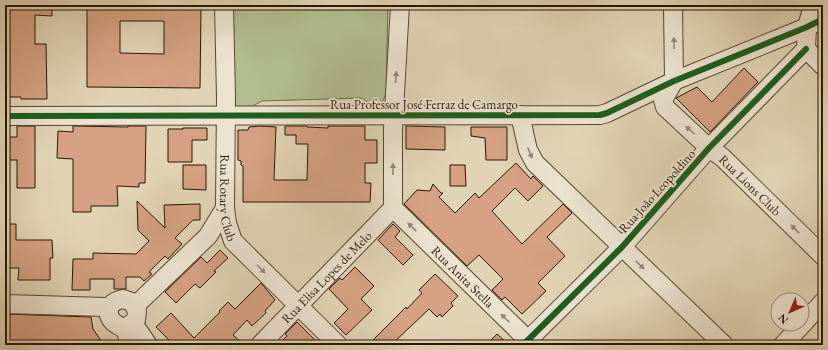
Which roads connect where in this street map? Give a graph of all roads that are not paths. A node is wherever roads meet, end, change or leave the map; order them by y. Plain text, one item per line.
1 (224, 5) edge
2 (400, 5) edge
3 (673, 5) edge
4 (813, 5) edge
5 (815, 23) edge
6 (806, 49) junction
7 (823, 66) edge
8 (674, 81) junction
9 (226, 115) junction
10 (520, 115) junction
11 (5, 116) edge
12 (394, 116) junction
13 (710, 148) junction
14 (225, 208) junction
15 (393, 208) junction
16 (208, 236) junction
17 (233, 241) junction
18 (622, 246) junction
19 (823, 256) edge
20 (823, 302) edge
21 (5, 304) edge
22 (298, 306) junction
23 (109, 311) junction
24 (131, 326) edge
25 (528, 343) edge
26 (148, 345) edge
27 (260, 345) edge
28 (338, 345) edge
29 (724, 345) edge
30 (783, 345) edge

1 - 9 street, Rua Rotary Club
12 -> 2 street
8 -> 3 street
4 - 5 street
5 - 6 street
5 - 8 street, Rua Professor José Ferraz de Camargo
6 - 7 street
6 - 13 street, Rua João Leopoldino
8 - 10 street, Rua Professor José Ferraz de Camargo
13 -> 8 street, Rua Lions Club
9 - 11 street, Rua Professor José Ferraz de Camargo
9 - 12 street, Rua Professor José Ferraz de Camargo
9 - 14 street, Rua Rotary Club
10 - 12 street, Rua Professor José Ferraz de Camargo
10 -> 18 street
15 -> 12 street
13 - 18 street, Rua João Leopoldino
19 -> 13 street, Rua Lions Club
14 - 16 street
14 - 17 street, Rua Rotary Club
15 - 22 street, Rua Elisa Lopes de Melo
25 -> 15 street, Rua Anita Stella
16 - 17 street
16 - 24 street
17 -> 22 street, Rua Rotary Club
18 - 25 street, Rua João Leopoldino
18 -> 29 street
20 - 30 street
21 - 23 street
22 - 27 street, Rua Elisa Lopes de Melo
22 - 28 street, Rua Rotary Club
23 - 24 street
23 - 24 street
24 - 26 street

